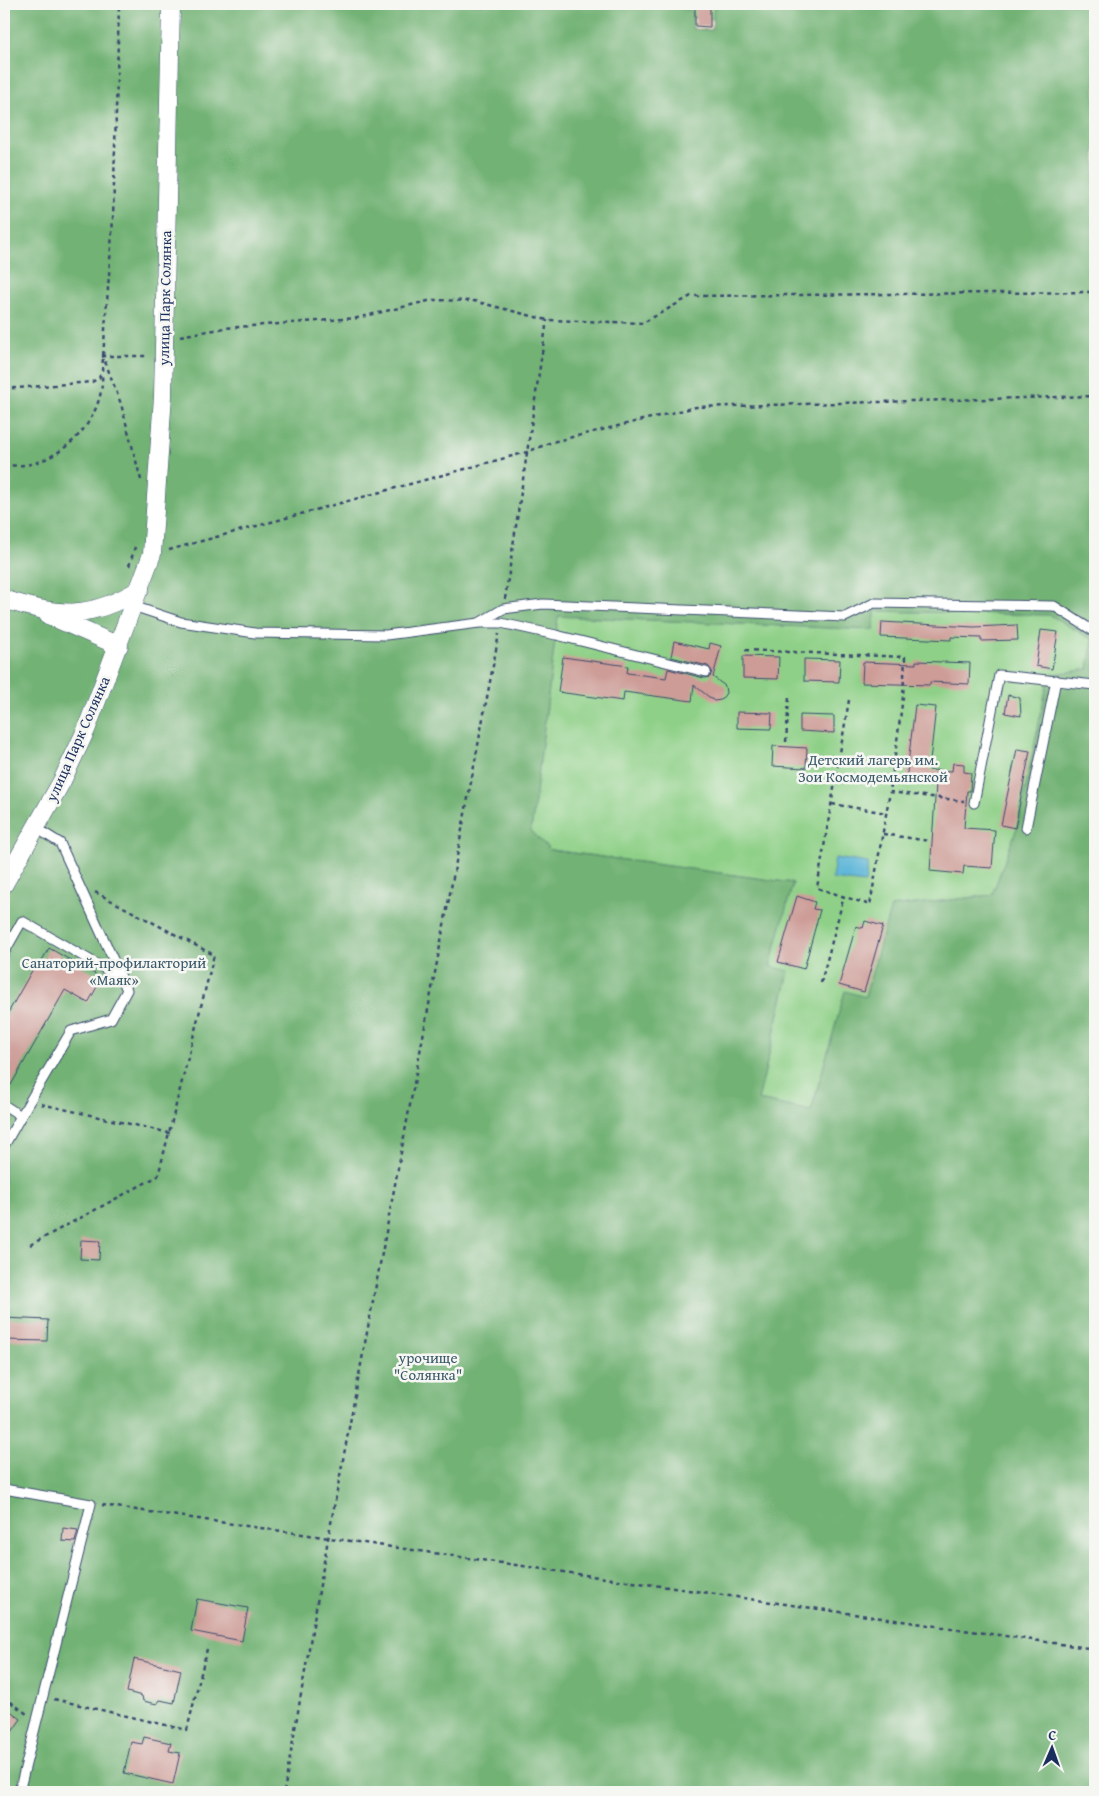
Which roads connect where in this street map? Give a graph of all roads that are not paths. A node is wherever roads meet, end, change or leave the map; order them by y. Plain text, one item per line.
1 (171, 4) edge
2 (137, 598) junction
3 (4, 600) edge
4 (36, 610) junction
5 (479, 623) junction
6 (1095, 632) edge
7 (118, 646) junction
8 (706, 672) dead end
9 (1056, 680) junction
10 (1095, 683) edge
11 (974, 803) road end
12 (36, 828) junction
13 (1026, 828) dead end
14 (4, 884) edge
15 (4, 953) edge
16 (121, 978) junction
17 (4, 1106) edge
18 (21, 1116) junction
19 (4, 1146) edge
20 (4, 1489) edge
21 (19, 1792) edge

1 - 2 street, улица Парк Солянка
2 - 4 street
2 - 5 lane
2 - 7 street, улица Парк Солянка
3 - 4 street
4 - 7 street
5 - 6 lane
5 - 8 lane
7 - 12 street, улица Парк Солянка
9 - 10 lane
9 - 11 lane
9 - 13 lane
12 - 14 street, улица Парк Солянка
12 - 16 lane
15 - 16 lane
16 - 18 lane
17 - 18 lane
18 - 19 lane
20 - 21 lane

